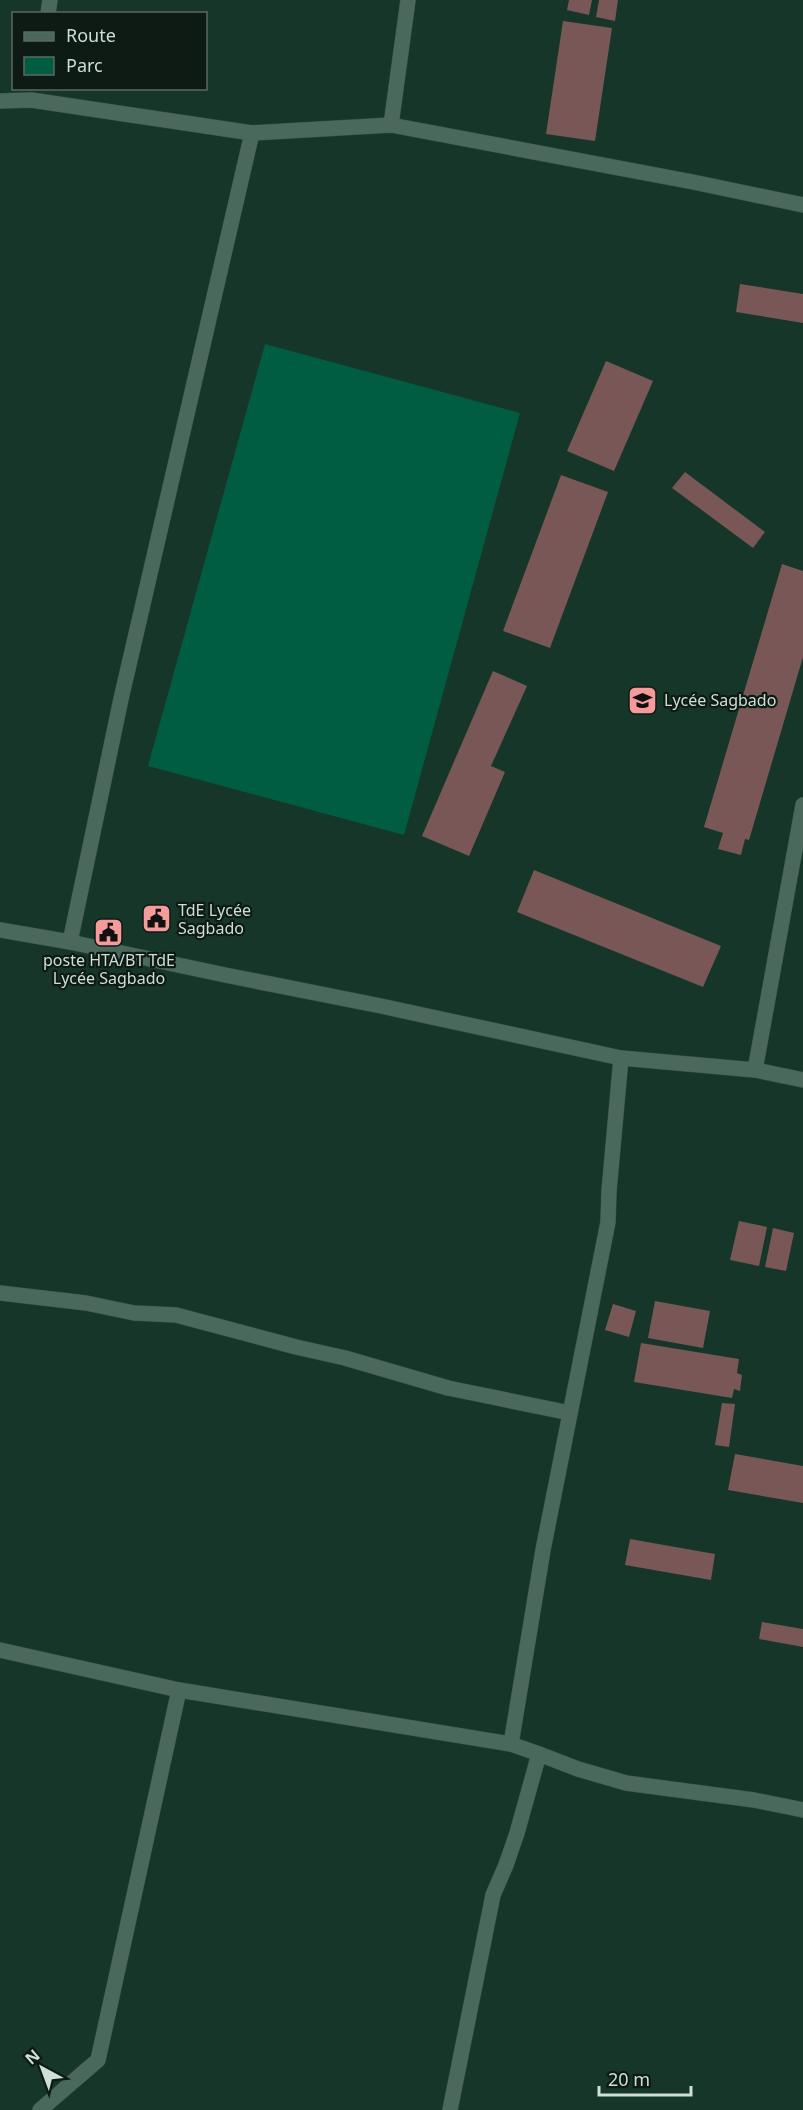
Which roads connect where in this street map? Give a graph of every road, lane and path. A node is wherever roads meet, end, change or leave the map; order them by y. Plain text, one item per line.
1 (408, 0) edge
2 (32, 94) edge
3 (0, 101) edge
4 (391, 125) junction
5 (252, 133) junction
6 (803, 205) edge
7 (803, 806) edge
8 (0, 930) edge
9 (70, 942) junction
10 (621, 1058) junction
11 (755, 1070) junction
12 (803, 1080) edge
13 (0, 1293) edge
14 (570, 1413) junction
15 (0, 1650) edge
16 (179, 1690) junction
17 (510, 1744) junction
18 (540, 1754) junction
19 (803, 1810) edge
20 (40, 2110) edge
21 (450, 2110) edge

1 - 4 street
2 - 3 street
2 - 5 street
4 - 5 street
4 - 6 street
5 - 9 street
7 - 11 street
8 - 9 street
9 - 10 street
10 - 11 street
10 - 14 street
11 - 12 street
13 - 14 street
14 - 17 street
15 - 16 street
16 - 17 street
16 - 20 street
17 - 18 street
18 - 19 street
18 - 21 street

